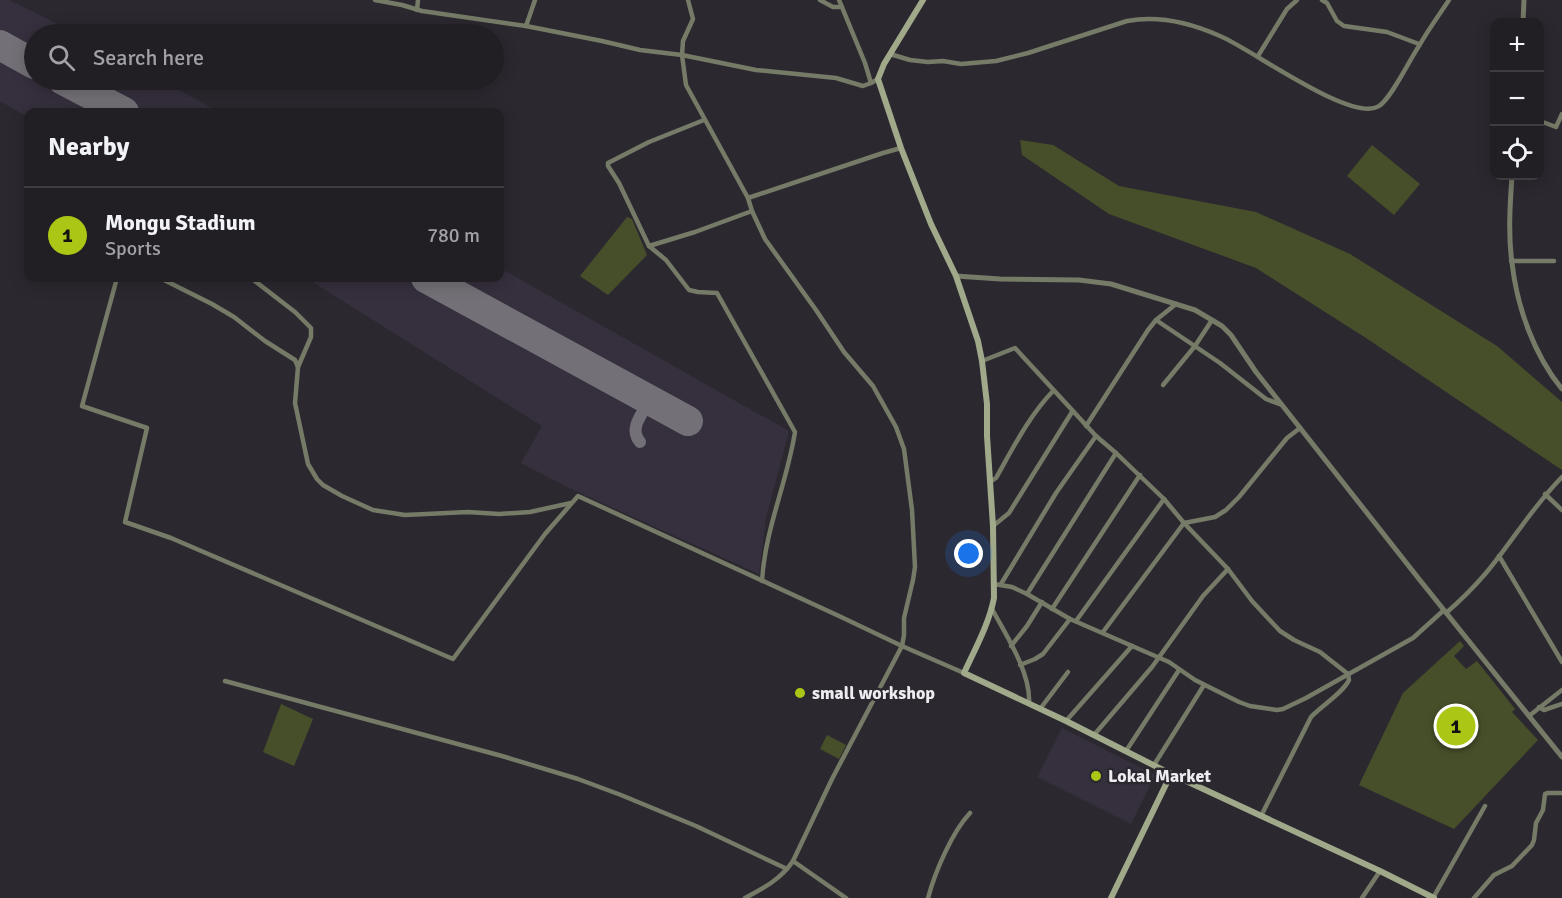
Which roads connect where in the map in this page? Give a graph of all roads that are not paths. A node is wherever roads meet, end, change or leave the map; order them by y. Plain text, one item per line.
1 (375, 0) edge
2 (418, 0) edge
3 (535, 0) edge
4 (688, 0) edge
5 (819, 0) edge
6 (839, 0) edge
7 (923, 0) edge
8 (1297, 0) edge
9 (1322, 0) edge
10 (1449, 0) edge
11 (1524, 0) edge
12 (842, 7) junction
13 (417, 10) junction
14 (1523, 18) edge
15 (526, 26) junction
16 (1419, 44) junction
17 (890, 54) junction
18 (682, 55) junction
19 (1258, 56) junction
20 (878, 79) junction
21 (872, 84) junction
22 (1562, 114) edge
23 (704, 120) junction
24 (1544, 123) edge
25 (1556, 127) junction
26 (1562, 130) edge
27 (901, 148) junction
28 (1512, 180) edge
29 (748, 198) junction
30 (752, 211) junction
31 (649, 246) junction
32 (1511, 261) junction
33 (1554, 261) dead end
34 (956, 276) junction
35 (116, 282) edge
36 (168, 282) edge
37 (256, 282) edge
38 (1176, 304) junction
39 (1156, 320) junction
40 (1212, 320) junction
41 (1195, 346) junction
42 (982, 362) junction
43 (298, 367) junction
44 (1163, 385) dead end
45 (1562, 389) edge
46 (1053, 391) junction
47 (1282, 405) junction
48 (1072, 412) junction
49 (1086, 426) junction
50 (1300, 428) junction
51 (1096, 436) junction
52 (1116, 453) junction
53 (1140, 475) junction
54 (1562, 477) edge
55 (989, 482) junction
56 (1545, 494) junction
57 (1164, 499) junction
58 (571, 503) junction
59 (1562, 510) edge
60 (1184, 523) junction
61 (993, 526) junction
62 (1499, 556) junction
63 (1228, 569) junction
64 (762, 581) junction
65 (998, 584) junction
66 (1027, 594) junction
67 (1042, 602) junction
68 (992, 609) junction
69 (1053, 609) junction
70 (1445, 612) junction
71 (1070, 619) junction
72 (1076, 621) junction
73 (1103, 633) junction
74 (902, 646) junction
75 (1011, 646) junction
76 (1132, 646) junction
77 (1158, 658) junction
78 (1562, 662) edge
79 (1020, 664) junction
80 (1179, 670) junction
81 (1068, 672) dead end
82 (964, 673) junction
83 (1348, 674) junction
84 (225, 681) dead end
85 (1204, 685) junction
86 (1562, 690) edge
87 (1029, 703) junction
88 (1562, 704) edge
89 (1539, 707) junction
90 (1040, 709) junction
91 (1529, 716) junction
92 (1066, 720) junction
93 (1094, 735) junction
94 (1126, 751) junction
95 (1562, 757) edge
96 (1154, 765) junction
97 (1171, 774) junction
98 (1562, 793) edge
99 (1485, 806) dead end
100 (970, 813) dead end
101 (1261, 816) junction
102 (793, 861) junction
103 (787, 869) junction
104 (1380, 871) junction
105 (745, 898) edge
106 (846, 898) edge
107 (928, 898) edge
108 (1111, 898) edge
109 (1362, 898) edge
110 (1433, 898) edge
111 (1474, 898) edge

1 - 13 street
2 - 13 street
3 - 15 street
4 - 18 street
5 - 12 street
6 - 12 street
7 - 17 main road
8 - 19 street
9 - 16 street
10 - 16 street
11 - 14 street
12 - 21 street
13 - 15 street
15 - 18 street
16 - 19 street
17 - 19 street
17 - 20 main road
18 - 21 street
18 - 23 street
20 - 21 street
20 - 27 main road
22 - 25 street
23 - 29 street
23 - 31 street
24 - 25 street
25 - 26 street
27 - 29 street
27 - 34 main road
28 - 32 street
29 - 30 street
30 - 31 street
30 - 74 street
31 - 64 street
32 - 33 street
32 - 45 street
34 - 38 street
34 - 42 main road
35 - 58 street
36 - 43 street
37 - 43 street
38 - 39 street
38 - 40 street
39 - 41 street
39 - 49 street
40 - 41 street
40 - 47 street
41 - 44 street
41 - 47 street
42 - 46 street
42 - 55 main road
43 - 58 street
46 - 48 street
46 - 55 street
47 - 50 street
48 - 49 street
48 - 61 street
49 - 51 street
50 - 60 street
50 - 70 street
51 - 52 street
51 - 65 street
52 - 53 street
52 - 66 street
53 - 57 street
53 - 69 street
54 - 56 street
55 - 61 main road
56 - 59 street
56 - 62 street
57 - 60 street
57 - 72 street
58 - 64 street
60 - 63 street
60 - 73 street
61 - 65 main road
62 - 70 street
62 - 78 street
63 - 77 street
63 - 83 street
64 - 74 street
65 - 66 street
65 - 68 main road
66 - 67 street
67 - 69 street
67 - 75 street
68 - 75 street
68 - 82 main road
69 - 71 street
70 - 83 street
70 - 91 street
71 - 72 street
71 - 79 street
72 - 73 street
73 - 76 street
74 - 82 street
74 - 102 street
75 - 79 street
76 - 77 street
76 - 92 street
77 - 80 street
77 - 93 street
79 - 87 street
80 - 85 street
80 - 94 street
81 - 90 street
82 - 87 main road
83 - 85 street
83 - 101 street
84 - 103 street
85 - 96 street
86 - 89 street
87 - 90 main road
88 - 89 street
89 - 91 street
90 - 92 main road
91 - 95 street
92 - 93 main road
93 - 94 main road
94 - 96 main road
96 - 97 main road
97 - 101 main road
97 - 108 main road
98 - 111 street
99 - 110 street
100 - 107 street
101 - 104 main road
102 - 103 street
102 - 106 street
103 - 105 street
104 - 109 street
104 - 110 main road

